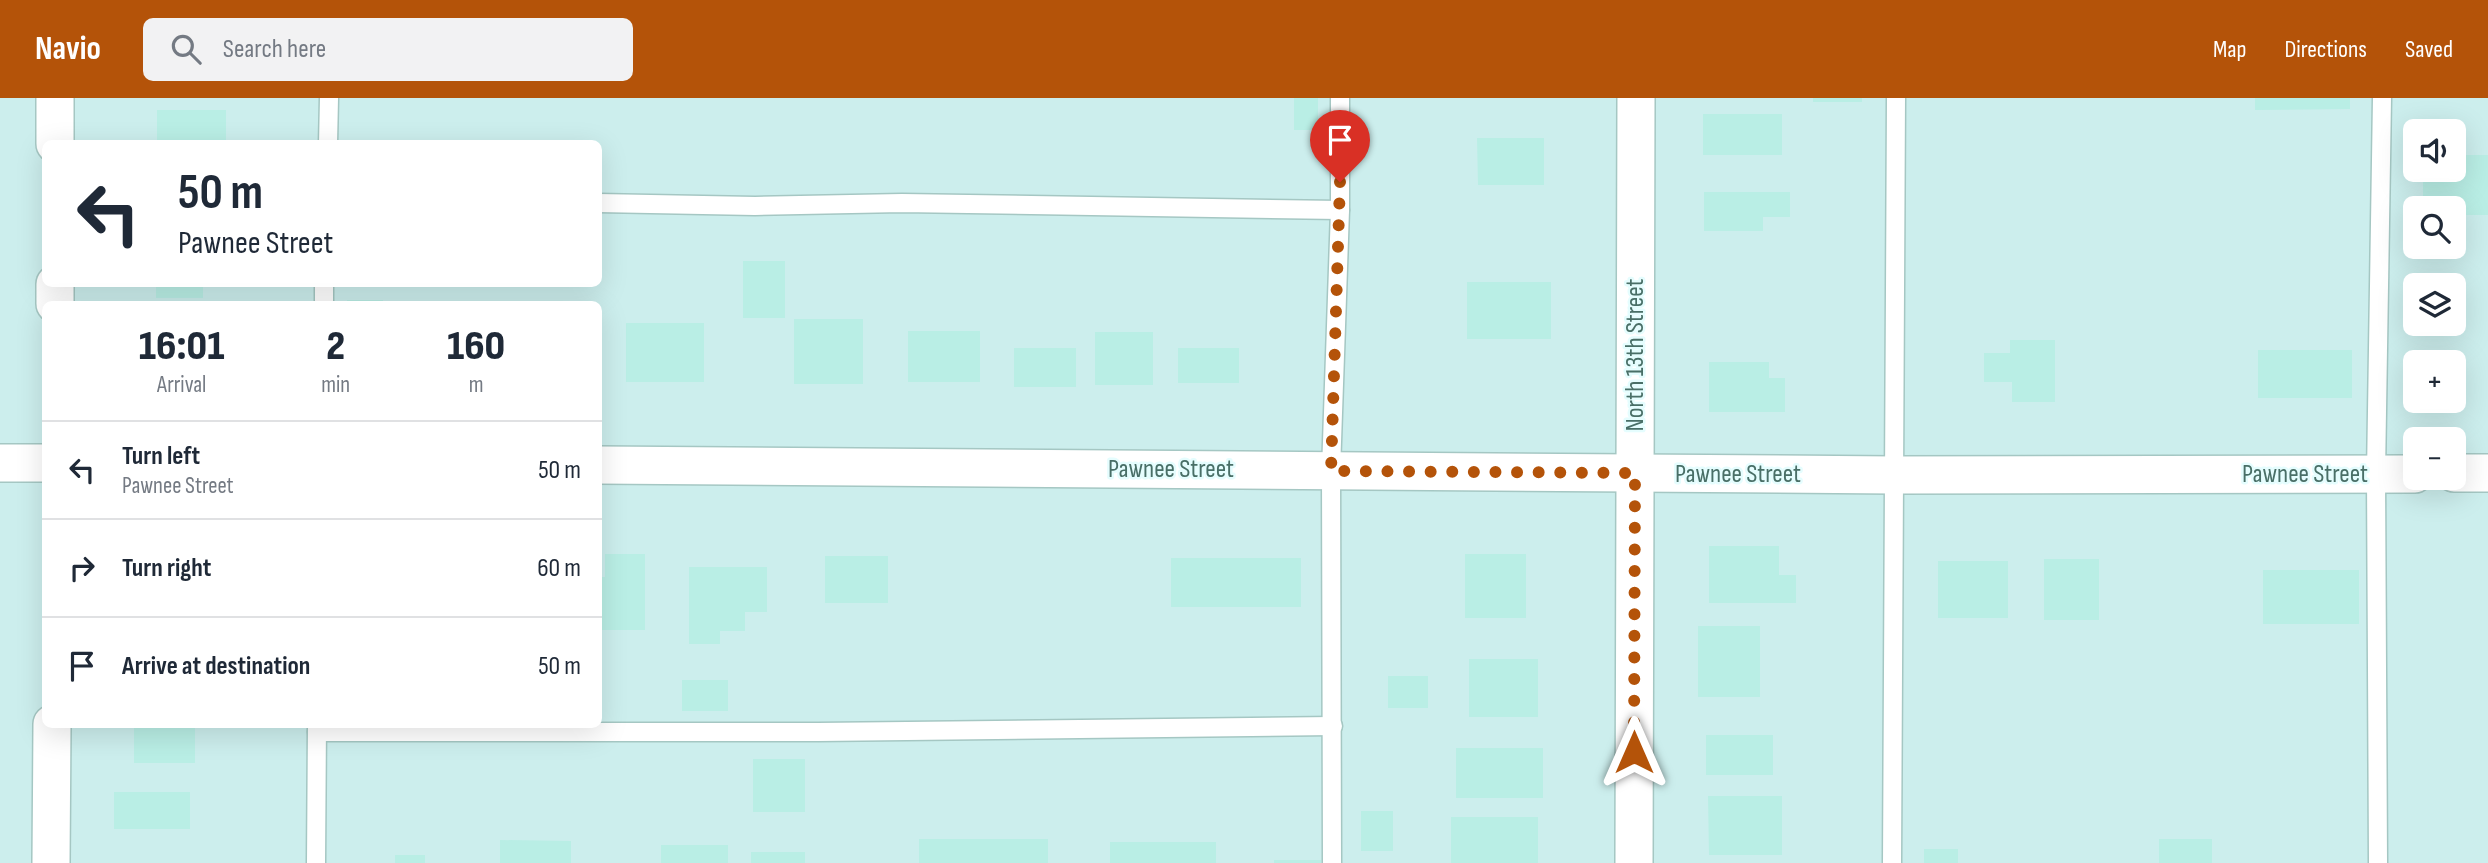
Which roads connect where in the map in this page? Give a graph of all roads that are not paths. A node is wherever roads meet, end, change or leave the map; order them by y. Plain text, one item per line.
1 (55, 98) edge
2 (329, 98) edge
3 (1340, 98) edge
4 (1636, 98) edge
5 (1895, 98) edge
6 (2382, 98) edge
7 (55, 140) edge
8 (328, 140) edge
9 (602, 203) edge
10 (1340, 210) junction
11 (0, 463) edge
12 (42, 463) edge
13 (602, 466) edge
14 (1331, 471) junction
15 (1635, 473) junction
16 (2466, 473) edge
17 (2488, 473) edge
18 (2376, 474) junction
19 (2403, 474) edge
20 (1894, 475) junction
21 (1333, 726) junction
22 (52, 728) edge
23 (317, 728) edge
24 (51, 863) edge
25 (316, 863) edge
26 (1332, 863) edge
27 (1634, 863) edge
28 (1892, 863) edge
29 (2378, 863) edge

1 - 7 street
2 - 8 lane
3 - 10 lane
4 - 15 street, North 13th Street
5 - 20 lane
6 - 18 lane
9 - 10 lane
10 - 14 lane
11 - 12 street
13 - 14 street, Pawnee Street
14 - 15 street, Pawnee Street
14 - 21 lane
15 - 20 street, Pawnee Street
15 - 27 street, North 13th Street
16 - 17 street
18 - 19 street, Pawnee Street
18 - 20 street, Pawnee Street
18 - 29 lane
20 - 28 lane
21 - 23 lane
21 - 26 lane
22 - 24 street
23 - 25 lane

